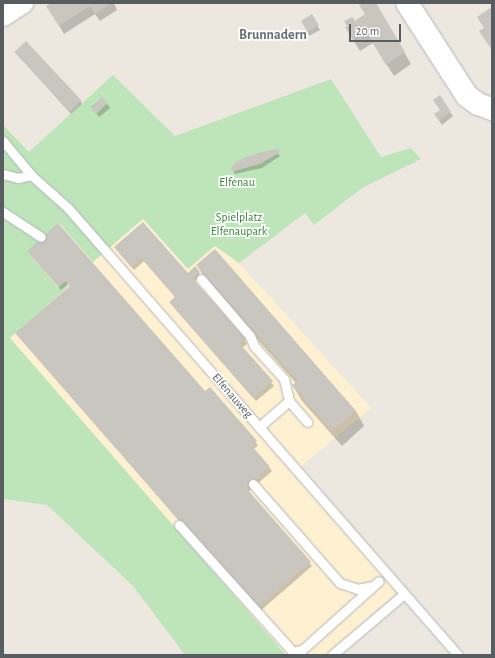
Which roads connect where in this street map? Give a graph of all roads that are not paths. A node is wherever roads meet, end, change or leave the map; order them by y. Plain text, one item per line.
1 (407, 3) edge
2 (492, 109) edge
3 (3, 141) edge
4 (3, 174) edge
5 (31, 175) junction
6 (3, 212) edge
7 (41, 237) dead end
8 (201, 279) dead end
9 (289, 401) junction
10 (307, 422) dead end
11 (259, 427) junction
12 (253, 484) dead end
13 (179, 525) dead end
14 (387, 574) junction
15 (379, 581) junction
16 (404, 594) junction
17 (332, 655) edge
18 (458, 655) edge

1 - 2 street
3 - 5 lane, Elfenauweg
4 - 5 lane
5 - 11 lane, Elfenauweg
6 - 7 lane
8 - 9 lane
9 - 10 lane
9 - 11 lane
11 - 14 lane, Elfenauweg
12 - 15 lane
13 - 15 lane
14 - 15 lane
14 - 16 lane, Elfenauweg
16 - 17 lane
16 - 18 lane, Elfenauweg

